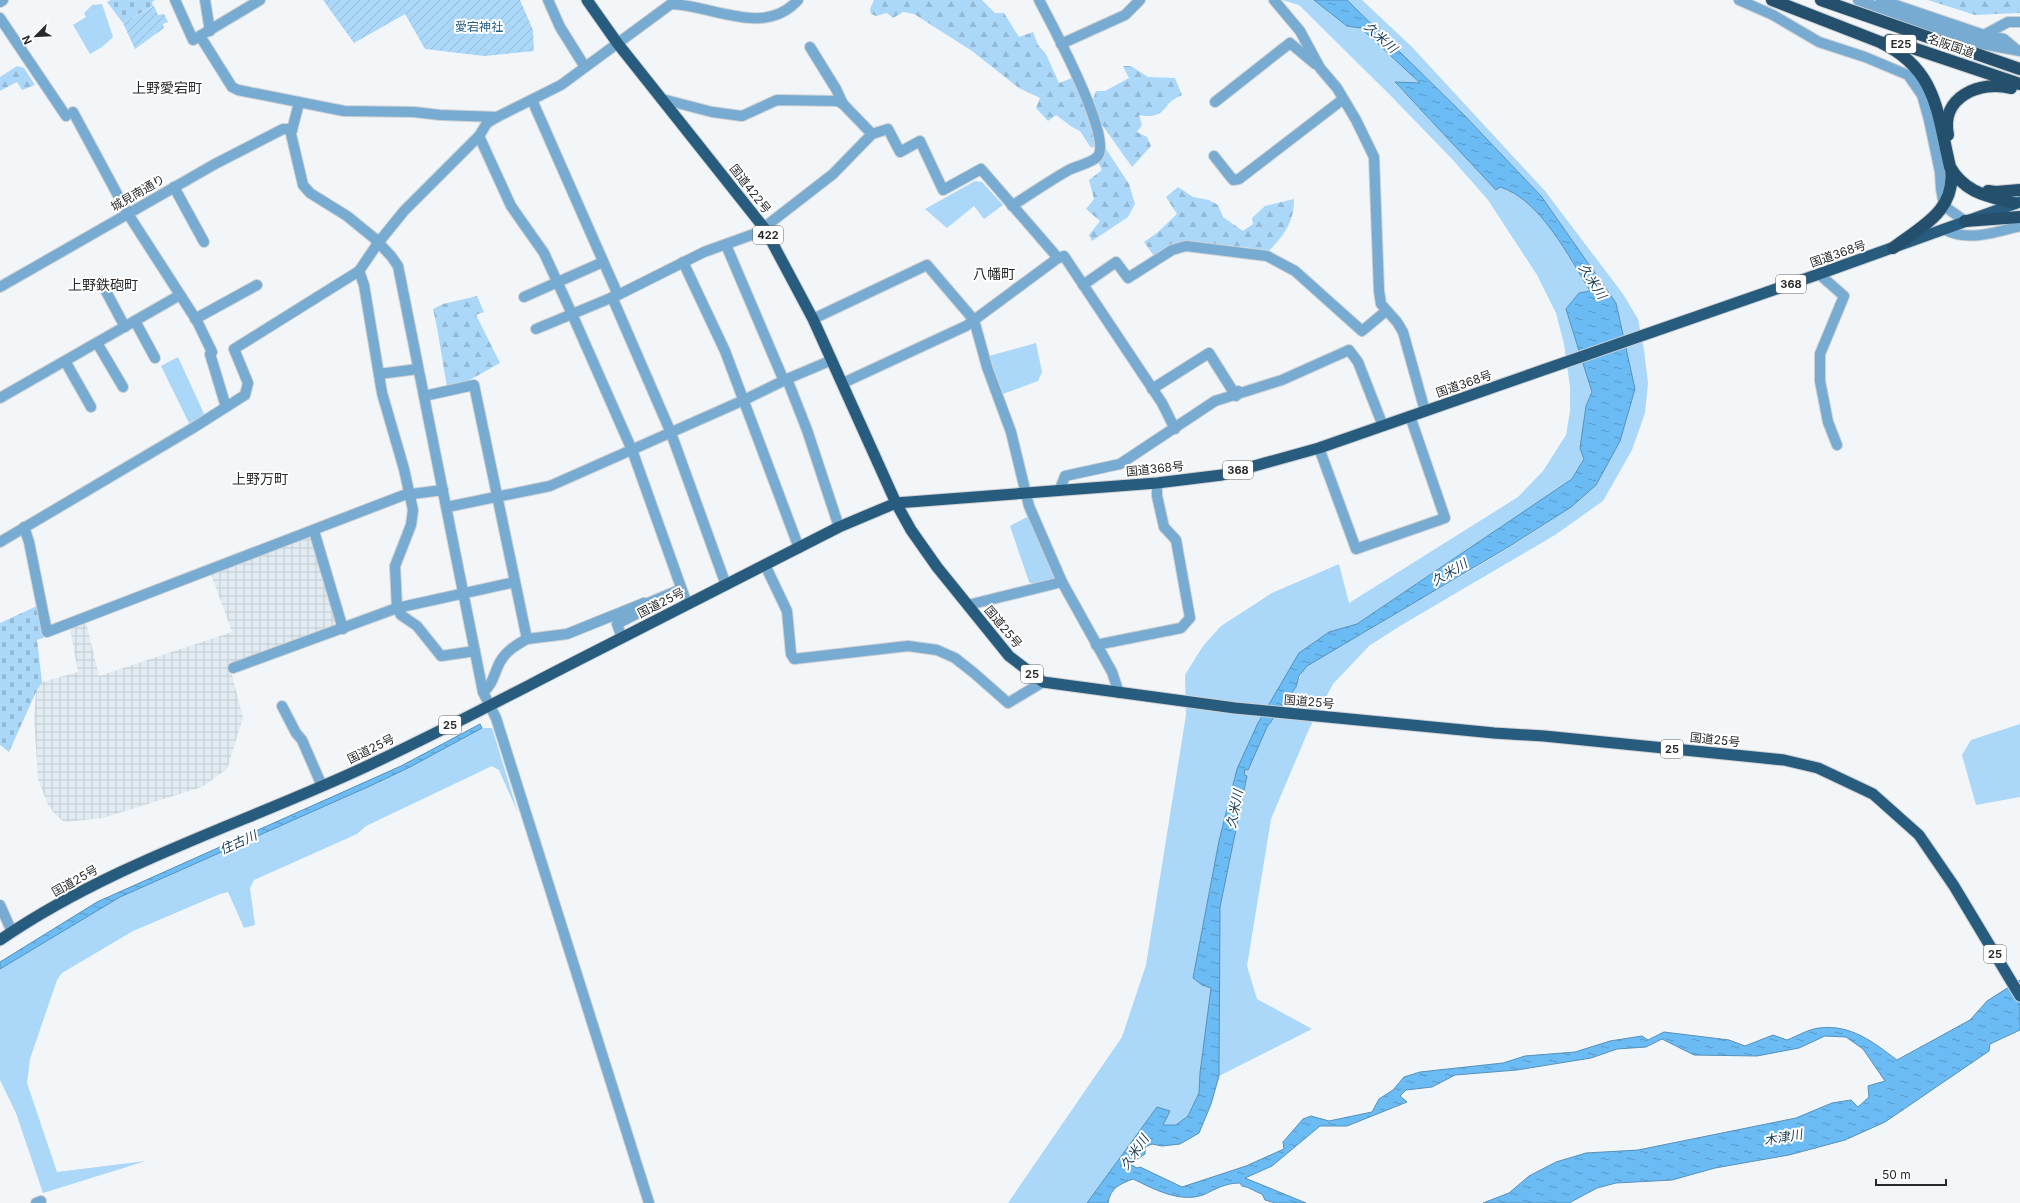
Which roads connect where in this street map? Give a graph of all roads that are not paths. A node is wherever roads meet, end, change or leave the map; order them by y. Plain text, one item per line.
1 (3, 0) edge
2 (175, 0) edge
3 (205, 0) edge
4 (260, 0) edge
5 (548, 0) edge
6 (587, 0) edge
7 (798, 0) edge
8 (1039, 0) edge
9 (1140, 0) edge
10 (1274, 0) edge
11 (1739, 0) edge
12 (1772, 0) edge
13 (1782, 0) edge
14 (1821, 0) edge
15 (1858, 0) edge
16 (1881, 0) edge
17 (0, 2) edge
18 (670, 2) edge
19 (0, 18) edge
20 (2020, 22) edge
21 (210, 31) junction
22 (1984, 35) junction
23 (200, 36) junction
24 (618, 44) junction
25 (1061, 44) junction
26 (810, 47) dead end
27 (2018, 50) edge
28 (1993, 60) junction
29 (2020, 64) edge
30 (585, 67) junction
31 (1320, 68) junction
32 (2020, 69) edge
33 (2020, 84) edge
34 (2020, 90) edge
35 (662, 99) junction
36 (532, 100) junction
37 (1342, 100) junction
38 (1215, 102) dead end
39 (299, 103) junction
40 (843, 104) junction
41 (497, 117) junction
42 (292, 129) junction
43 (872, 134) junction
44 (479, 136) junction
45 (1214, 156) dead end
46 (1950, 167) junction
47 (174, 187) junction
48 (2020, 190) edge
49 (2017, 202) edge
50 (1012, 206) junction
51 (1944, 206) junction
52 (128, 214) junction
53 (2020, 217) edge
54 (1965, 221) junction
55 (2020, 226) edge
56 (765, 229) junction
57 (1944, 229) junction
58 (204, 242) dead end
59 (378, 243) junction
60 (726, 245) junction
61 (1893, 248) junction
62 (1058, 258) junction
63 (603, 262) junction
64 (683, 262) junction
65 (359, 271) junction
66 (1819, 274) junction
67 (100, 282) dead end
68 (557, 282) junction
69 (257, 285) dead end
70 (1083, 285) junction
71 (0, 288) edge
72 (180, 295) junction
73 (615, 296) junction
74 (524, 297) dead end
75 (1386, 311) junction
76 (572, 314) junction
77 (195, 319) junction
78 (813, 319) junction
79 (974, 320) junction
80 (135, 321) junction
81 (125, 327) junction
82 (536, 329) dead end
83 (97, 343) junction
84 (155, 358) dead end
85 (832, 360) junction
86 (64, 361) junction
87 (418, 369) junction
88 (379, 374) junction
89 (786, 380) junction
90 (843, 383) junction
91 (123, 387) dead end
92 (1152, 388) junction
93 (1237, 393) junction
94 (424, 396) junction
95 (0, 398) edge
96 (744, 400) junction
97 (91, 407) dead end
98 (226, 407) junction
99 (1425, 411) junction
100 (1410, 416) junction
101 (1383, 426) junction
102 (1176, 429) junction
103 (671, 433) junction
104 (1837, 445) dead end
105 (1319, 448) junction
106 (632, 450) junction
107 (1157, 483) junction
108 (443, 490) junction
109 (1060, 490) junction
110 (1026, 492) junction
111 (410, 494) junction
112 (497, 496) junction
113 (896, 503) junction
114 (447, 507) junction
115 (24, 527) junction
116 (839, 527) junction
117 (314, 531) junction
118 (0, 542) edge
119 (799, 548) junction
120 (765, 565) junction
121 (515, 582) junction
122 (1062, 582) junction
123 (726, 585) junction
124 (682, 589) junction
125 (464, 593) junction
126 (644, 603) junction
127 (687, 604) junction
128 (968, 605) junction
129 (397, 608) junction
130 (343, 629) junction
131 (622, 638) junction
132 (527, 639) junction
133 (1096, 645) junction
134 (475, 651) junction
135 (233, 668) dead end
136 (1043, 682) junction
137 (483, 692) junction
138 (1119, 693) junction
139 (282, 706) dead end
140 (489, 706) junction
141 (322, 786) junction
142 (0, 905) edge
143 (12, 932) junction
144 (0, 940) edge
145 (2020, 996) edge
146 (649, 1203) edge

1 - 17 street
2 - 23 street
3 - 21 street
4 - 21 street
5 - 30 street
6 - 24 highway, 国道422号 / 422
7 - 18 street
8 - 25 street
9 - 25 street
10 - 31 street
11 - 51 street
12 - 46 highway
13 - 33 highway, 名阪国道 / E25
14 - 28 highway, 名阪国道 / E25
15 - 27 street
16 - 22 street
18 - 24 street
19 - 52 street
20 - 22 street
21 - 23 street
22 - 27 street
23 - 39 street
24 - 30 street
24 - 35 highway, 国道422号 / 422
25 - 50 street
26 - 40 street
28 - 29 highway
28 - 32 highway, 名阪国道 / E25
30 - 36 street
31 - 37 street
31 - 38 street
34 - 48 highway
35 - 40 street
35 - 56 highway, 国道422号 / 422
36 - 41 street
36 - 63 street
37 - 45 street
37 - 75 street
39 - 41 street
39 - 42 street
40 - 43 street
41 - 44 street
42 - 47 street, 城見南通り
42 - 59 street
43 - 50 street
43 - 56 street
44 - 59 street
44 - 68 street
46 - 49 highway
46 - 51 highway
47 - 52 street, 城見南通り
47 - 58 street
49 - 54 highway, 国道368号 / 368
50 - 62 street
51 - 54 street
51 - 61 highway
52 - 71 street, 城見南通り
52 - 72 street
53 - 54 highway
54 - 57 highway, 国道368号 / 368
55 - 57 street
56 - 60 street
56 - 78 highway, 国道422号 / 422
57 - 61 highway, 国道368号 / 368
59 - 65 street
59 - 87 street
60 - 64 street
60 - 89 street
61 - 66 highway, 国道368号 / 368
62 - 70 street
62 - 79 street
63 - 68 street
63 - 73 street
64 - 73 street
64 - 96 street
65 - 88 street
65 - 98 street
66 - 99 highway, 国道368号 / 368
66 - 104 street
67 - 81 street
68 - 74 street
68 - 76 street
69 - 77 street
70 - 75 street
70 - 92 street
72 - 77 street
72 - 80 street
73 - 76 street
73 - 103 street
75 - 99 street
76 - 82 street
76 - 106 street
77 - 98 street
78 - 79 street
78 - 85 highway, 国道422号 / 422
79 - 90 street
79 - 110 street
80 - 81 street
80 - 84 street
81 - 83 street
83 - 86 street
83 - 91 street
85 - 89 street
85 - 90 highway, 国道422号 / 422
86 - 95 street
86 - 97 street
87 - 88 street
87 - 94 street
88 - 111 street
89 - 96 street
89 - 116 street
90 - 113 highway, 国道422号 / 422
92 - 93 street
92 - 102 street
93 - 101 street
93 - 102 street
94 - 108 street
94 - 112 street
96 - 103 street
96 - 119 street
98 - 115 street
99 - 100 highway, 国道368号 / 368
100 - 101 highway, 国道368号 / 368
100 - 105 street
101 - 105 highway, 国道368号 / 368
102 - 109 street
103 - 106 street
103 - 123 street
105 - 107 highway, 国道368号 / 368
106 - 112 street
106 - 124 street
107 - 109 highway, 国道368号 / 368
107 - 133 street
108 - 111 street
108 - 114 street
109 - 110 highway, 国道368号 / 368
110 - 113 highway, 国道368号 / 368
110 - 122 street
111 - 117 street
111 - 129 street
112 - 114 street
112 - 121 street
113 - 116 highway, 国道25号 / 25
113 - 128 highway, 国道25号 / 25
114 - 125 street
115 - 117 street
115 - 118 street
116 - 119 highway, 国道25号 / 25
117 - 130 street
119 - 120 highway, 国道25号 / 25
120 - 123 highway, 国道25号 / 25
120 - 136 street
121 - 125 street
121 - 132 street
122 - 128 street
122 - 133 street
123 - 127 highway, 国道25号 / 25
124 - 126 street
124 - 127 street
125 - 129 street
125 - 134 street
126 - 131 street
126 - 132 street
127 - 131 highway, 国道25号 / 25
128 - 136 highway, 国道25号 / 25
129 - 130 street
129 - 134 street
130 - 135 street
131 - 140 highway, 国道25号 / 25
132 - 137 street
133 - 138 street
134 - 137 street
136 - 138 highway, 国道25号 / 25
137 - 140 street
138 - 145 highway, 国道25号 / 25
139 - 141 street
140 - 141 highway, 国道25号 / 25
140 - 146 street
141 - 143 highway, 国道25号 / 25
142 - 143 street
143 - 144 highway, 国道25号 / 25

